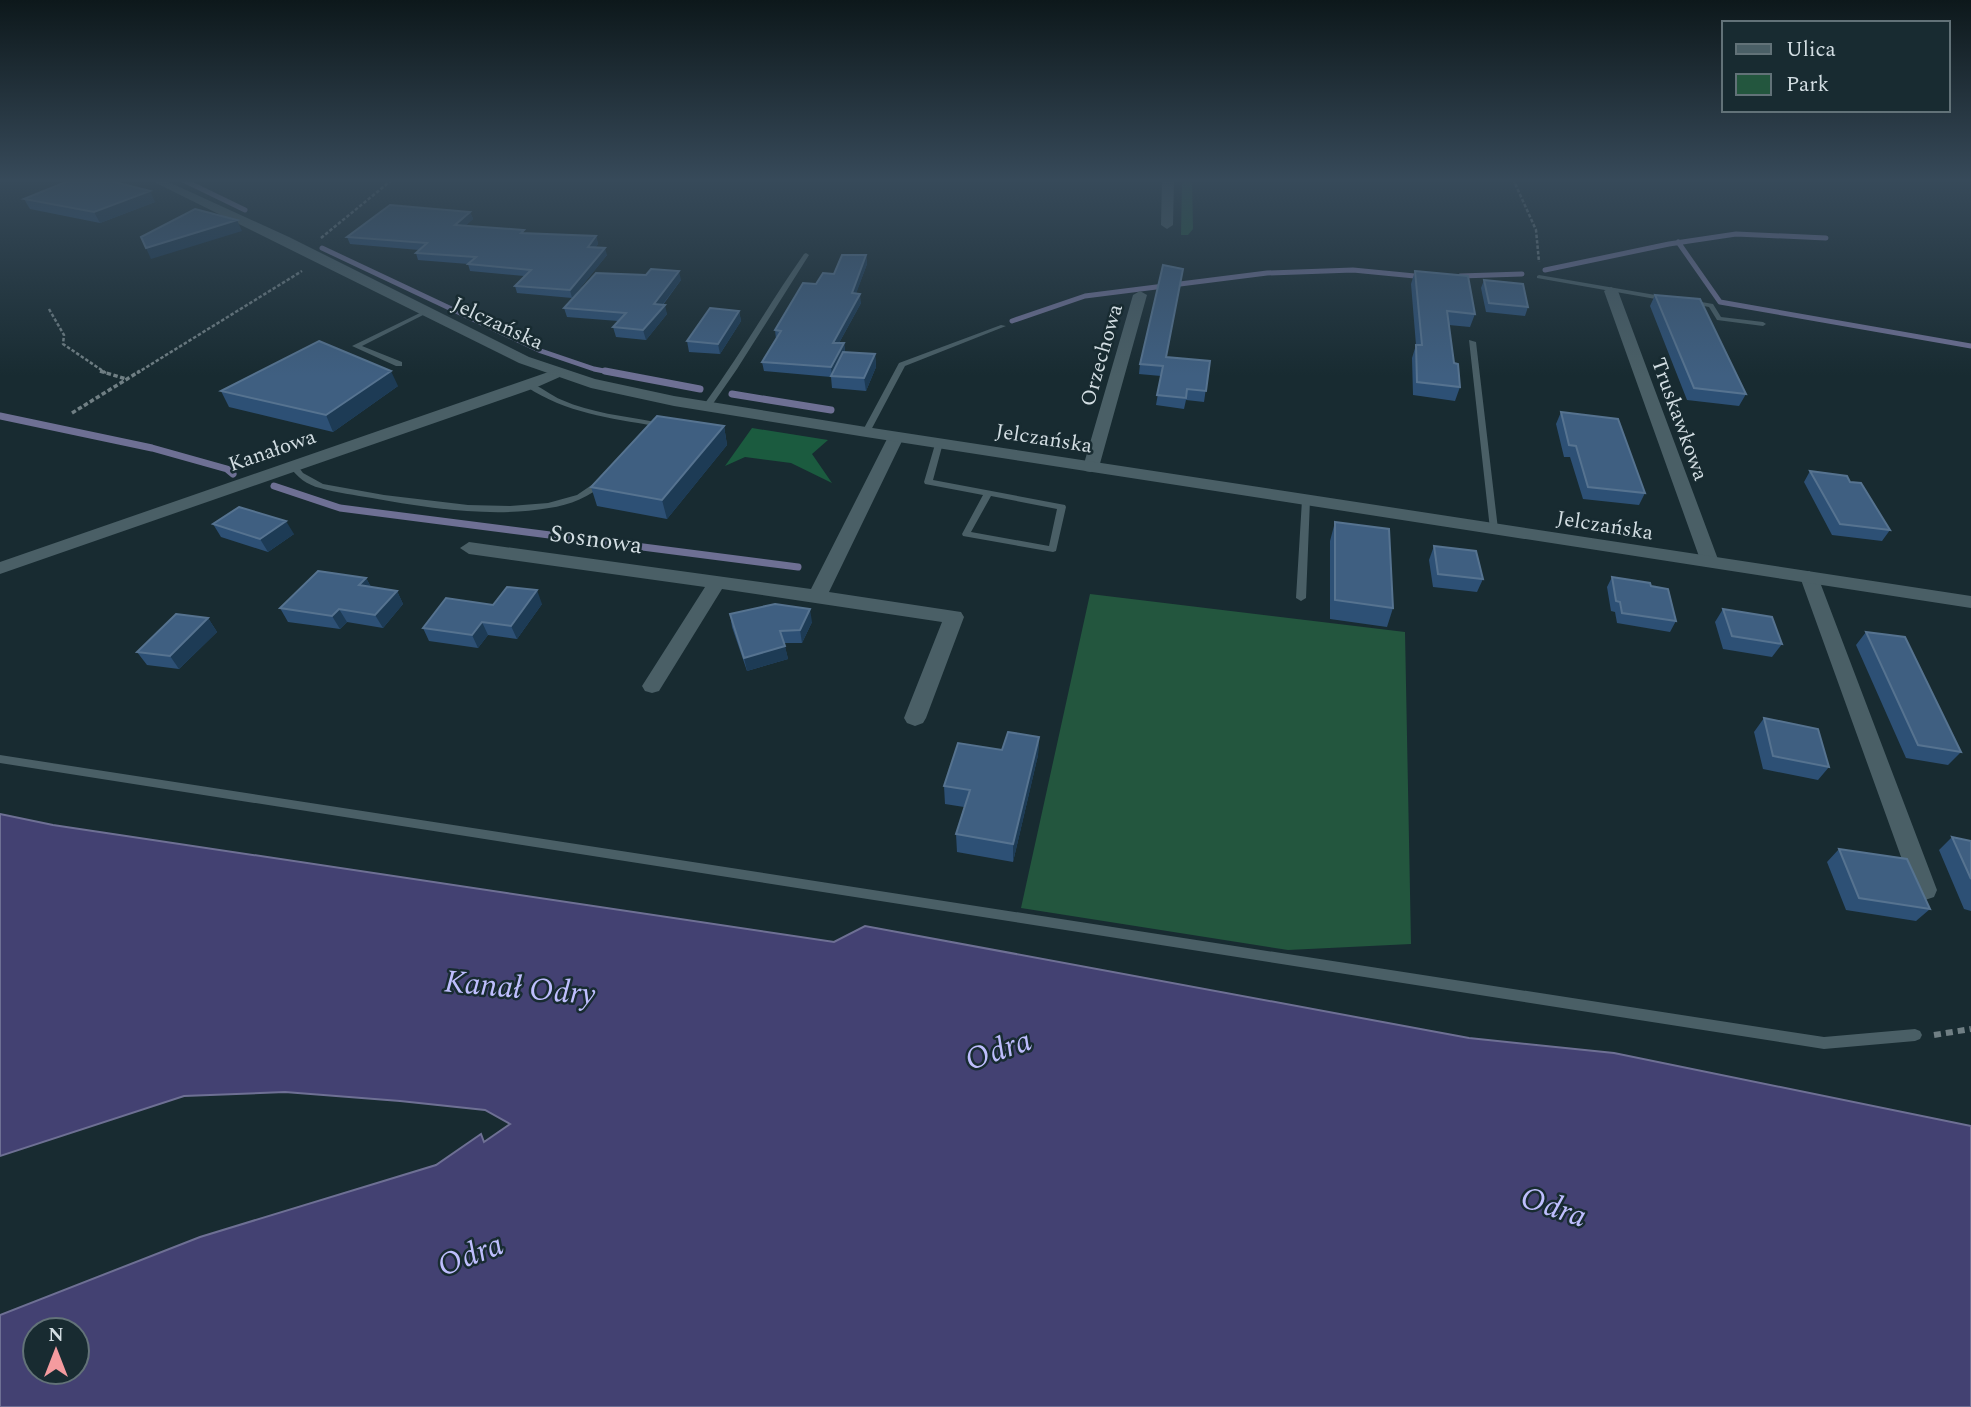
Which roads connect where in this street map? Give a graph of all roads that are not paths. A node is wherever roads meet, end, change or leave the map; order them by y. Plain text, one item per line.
1 (291, 245) edge
2 (806, 255) dead end
3 (1539, 277) road end
4 (1612, 291) junction
5 (1140, 295) dead end
6 (1674, 300) edge
7 (1686, 301) edge
8 (426, 312) junction
9 (1763, 324) dead end
10 (1003, 326) dead end
11 (1472, 342) dead end
12 (399, 364) dead end
13 (557, 373) junction
14 (530, 385) junction
15 (707, 406) junction
16 (866, 432) junction
17 (647, 433) edge
18 (896, 436) junction
19 (939, 443) junction
20 (294, 467) junction
21 (1091, 467) junction
22 (606, 477) edge
23 (988, 493) junction
24 (1306, 500) junction
25 (1494, 529) junction
26 (469, 548) dead end
27 (1710, 562) junction
28 (0, 568) edge
29 (1809, 577) junction
30 (717, 582) junction
31 (817, 596) junction
32 (1301, 598) dead end
33 (1971, 602) edge
34 (652, 686) dead end
35 (915, 718) dead end
36 (0, 760) edge
37 (1925, 890) edge
38 (1915, 1035) road end

1 - 8 street, Jelczańska
2 - 15 lane
3 - 4 lane
4 - 6 lane
4 - 27 street, Truskawkowa
5 - 21 street, Orzechowa
7 - 9 lane
8 - 12 lane
8 - 13 street, Jelczańska
10 - 16 lane
11 - 25 lane
13 - 14 street, Kanałowa
13 - 15 street, Jelczańska
14 - 17 lane
14 - 20 street, Kanałowa
15 - 16 street, Jelczańska
16 - 18 street, Jelczańska
18 - 19 street, Jelczańska
18 - 31 street
19 - 21 street, Jelczańska
19 - 23 lane
20 - 22 lane
20 - 28 street, Kanałowa
21 - 24 street, Jelczańska
23 - 23 lane
24 - 25 street, Jelczańska
24 - 32 lane
25 - 27 street, Jelczańska
26 - 30 street, Sosnowa
27 - 29 street, Jelczańska
29 - 33 street, Jelczańska
29 - 37 street
30 - 31 street, Sosnowa
30 - 34 street
31 - 35 street, Sosnowa
36 - 38 lane

